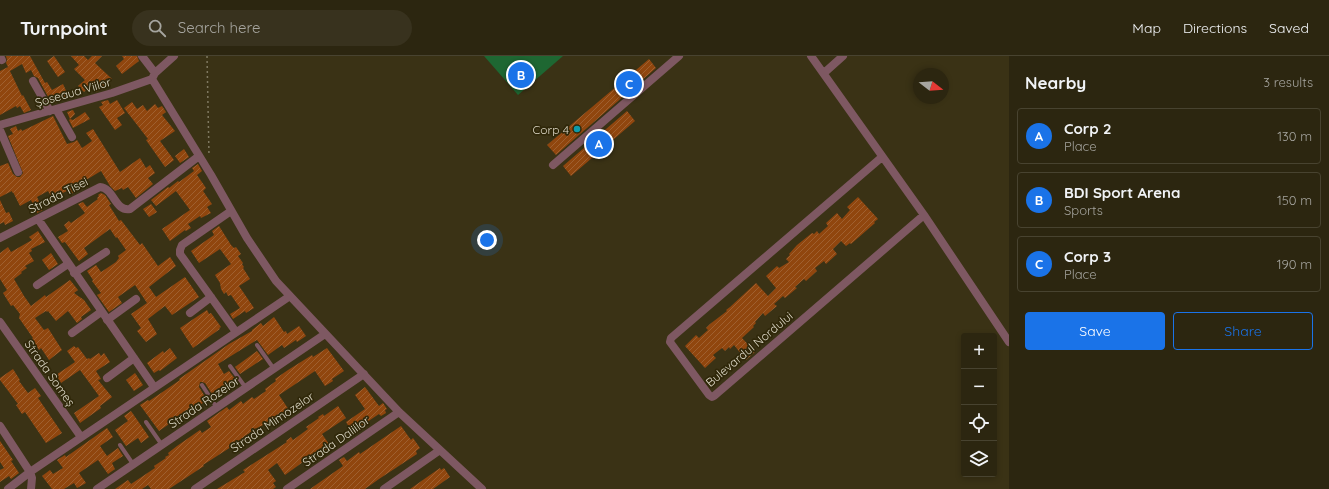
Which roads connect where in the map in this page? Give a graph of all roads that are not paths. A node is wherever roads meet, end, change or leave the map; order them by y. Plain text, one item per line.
1 (142, 56) edge
2 (174, 56) edge
3 (679, 56) edge
4 (811, 56) edge
5 (843, 56) edge
6 (824, 73) junction
7 (154, 76) junction
8 (33, 81) dead end
9 (53, 110) junction
10 (0, 125) edge
11 (0, 130) edge
12 (72, 137) dead end
13 (199, 156) junction
14 (882, 157) junction
15 (553, 165) dead end
16 (18, 172) dead end
17 (231, 211) junction
18 (924, 215) junction
19 (38, 219) junction
20 (0, 238) edge
21 (106, 252) dead end
22 (68, 264) junction
23 (74, 273) junction
24 (37, 285) dead end
25 (290, 296) junction
26 (211, 297) junction
27 (136, 299) dead end
28 (101, 312) junction
29 (190, 312) dead end
30 (107, 320) junction
31 (0, 322) edge
32 (236, 332) junction
33 (72, 333) dead end
34 (325, 334) junction
35 (1009, 342) edge
36 (257, 345) dead end
37 (134, 358) junction
38 (230, 366) dead end
39 (274, 369) junction
40 (364, 374) junction
41 (107, 378) dead end
42 (202, 385) dead end
43 (154, 387) junction
44 (246, 388) junction
45 (217, 408) junction
46 (399, 412) junction
47 (146, 422) dead end
48 (0, 426) edge
49 (81, 438) junction
50 (120, 445) dead end
51 (162, 445) junction
52 (440, 450) junction
53 (134, 464) junction
54 (30, 472) junction
55 (8, 489) edge
56 (31, 489) edge
57 (97, 489) edge
58 (195, 489) edge
59 (287, 489) edge
60 (384, 489) edge
61 (482, 489) edge

1 - 7 street
2 - 7 street
3 - 15 street
4 - 6 street
5 - 6 street
6 - 14 street
7 - 9 street, Șoseaua Viilor
7 - 13 street
8 - 9 street
9 - 10 street, Șoseaua Viilor
9 - 12 street
11 - 16 street
13 - 17 street
13 - 19 street, Strada Tisei
14 - 18 street
14 - 18 street, Bulevardul Nordului
17 - 25 street
17 - 26 street
18 - 35 street
19 - 20 street, Strada Tisei
19 - 22 street
21 - 23 street
22 - 23 street
22 - 24 street
23 - 28 street
25 - 32 street
25 - 34 street
26 - 29 street
26 - 32 street
27 - 30 street
28 - 30 street
28 - 33 street
30 - 37 street
31 - 49 street, Strada Someș
32 - 43 street
34 - 39 street, Strada Rozelor
34 - 40 street
36 - 39 lane
37 - 41 street
37 - 43 street
38 - 44 lane
39 - 44 street, Strada Rozelor
40 - 46 street
40 - 58 street, Strada Mimozelor
42 - 45 lane
43 - 49 street
44 - 45 street, Strada Rozelor
45 - 51 street, Strada Rozelor
46 - 52 street
46 - 59 street, Strada Daliilor
47 - 51 lane
48 - 54 street
49 - 54 street
50 - 53 lane
51 - 53 street, Strada Rozelor
52 - 60 street
52 - 61 street
53 - 57 street, Strada Rozelor
54 - 55 street
54 - 56 street

